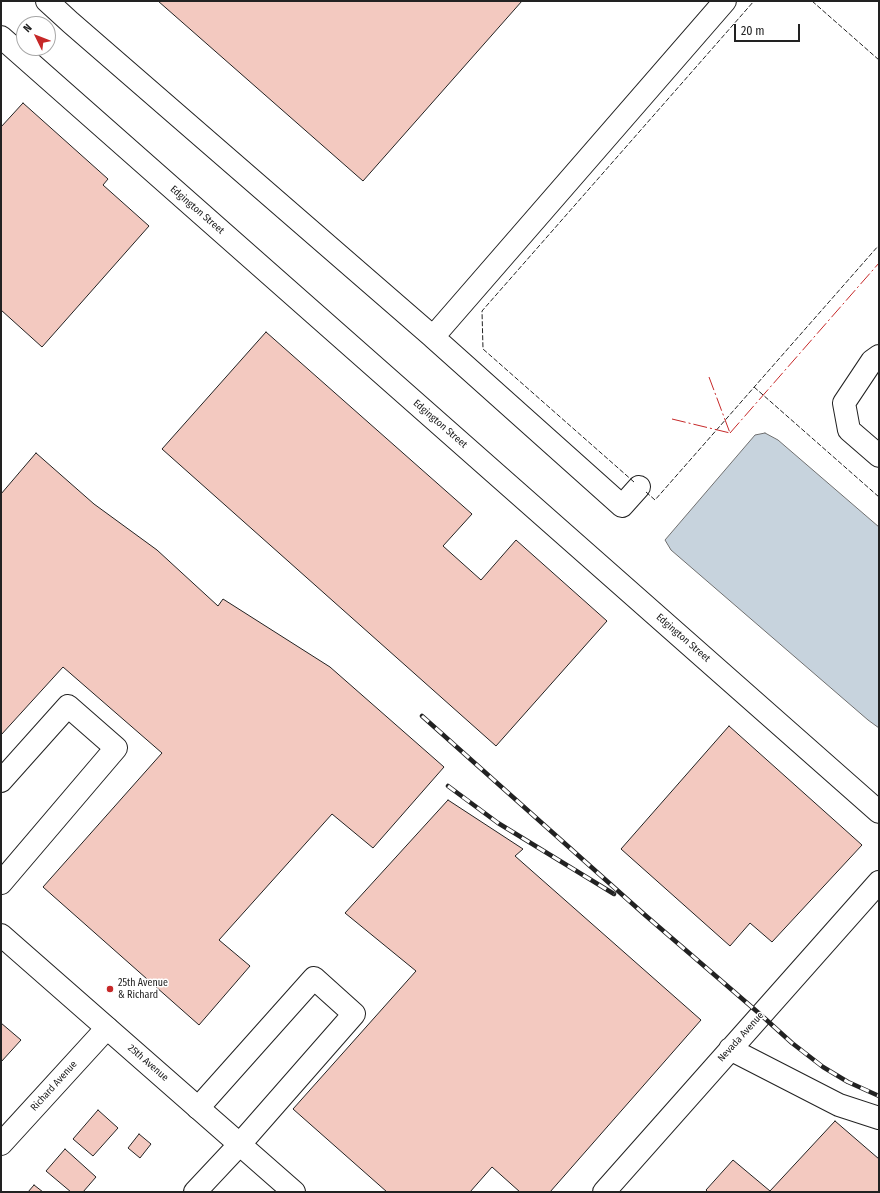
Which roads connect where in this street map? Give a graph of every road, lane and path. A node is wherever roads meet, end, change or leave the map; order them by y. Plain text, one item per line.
1 (47, 1) edge
2 (718, 5) edge
3 (1, 36) edge
4 (432, 337) junction
5 (879, 356) edge
6 (879, 456) edge
7 (639, 487) dead end
8 (1, 781) edge
9 (879, 812) edge
10 (879, 882) edge
11 (1, 884) edge
12 (1, 935) edge
13 (107, 1028) junction
14 (730, 1049) junction
15 (198, 1108) junction
16 (879, 1118) edge
17 (1, 1144) edge
18 (240, 1144) junction
19 (286, 1189) edge
20 (195, 1192) edge
21 (604, 1192) edge

1 - 4 street
2 - 4 street
3 - 9 street, Edgington Street
4 - 7 street
5 - 6 street
8 - 11 street
10 - 14 street, Nevada Avenue
12 - 13 street, 25th Avenue
13 - 15 street, 25th Avenue
13 - 17 street, Richard Avenue
14 - 16 street
14 - 21 street, Nevada Avenue
15 - 18 street, 25th Avenue
15 - 18 street
18 - 19 street, 25th Avenue
18 - 20 street

